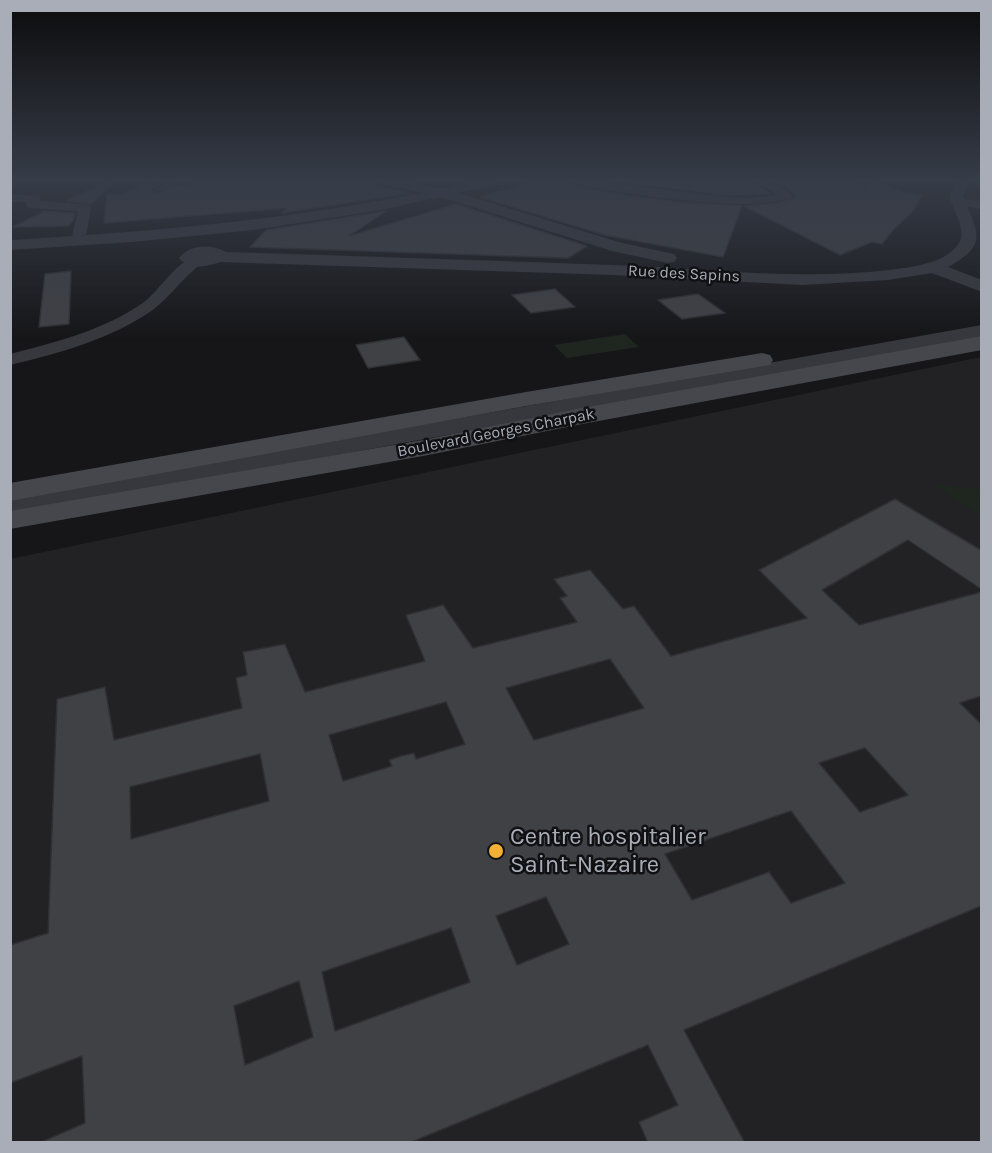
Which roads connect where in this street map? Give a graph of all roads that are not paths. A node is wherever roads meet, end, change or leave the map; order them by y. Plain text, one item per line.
1 (98, 234) edge
2 (153, 234) edge
3 (220, 234) edge
4 (578, 234) edge
5 (969, 234) edge
6 (79, 235) joint
7 (10, 238) edge
8 (10, 245) edge
9 (618, 247) junction
10 (208, 256) junction
11 (934, 267) junction
12 (613, 270) junction
13 (698, 270) junction
14 (981, 287) edge
15 (981, 319) edge
16 (981, 332) edge
17 (981, 343) edge
18 (10, 360) edge
19 (10, 492) edge
20 (10, 507) edge
21 (10, 520) edge

1 - 6 street
2 - 8 street
3 - 10 street
4 - 9 street
5 - 11 street
6 - 7 street
9 - 12 street
9 - 13 street
10 - 12 street, Rue des Sapins
10 - 18 street
11 - 13 street, Rue des Sapins
11 - 14 street
12 - 13 street, Rue des Sapins
15 - 19 main road, Boulevard Georges Charpak
16 - 20 street, Boulevard Georges Charpak
17 - 21 main road, Boulevard Georges Charpak

